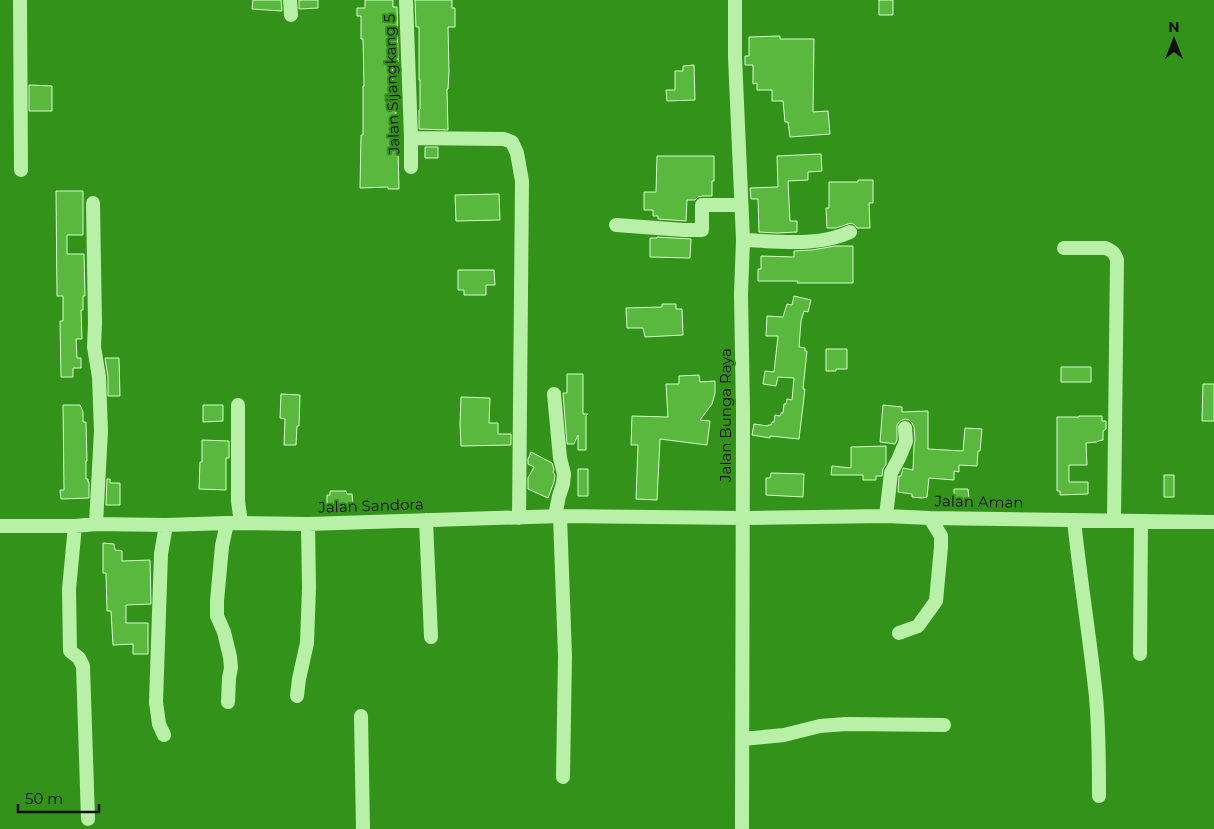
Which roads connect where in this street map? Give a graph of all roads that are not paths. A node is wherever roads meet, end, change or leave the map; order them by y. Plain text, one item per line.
1 (20, 0) edge
2 (290, 0) edge
3 (406, 0) edge
4 (734, 0) edge
5 (291, 15) dead end
6 (411, 138) junction
7 (411, 166) dead end
8 (21, 170) dead end
9 (94, 203) dead end
10 (741, 205) junction
11 (616, 225) dead end
12 (850, 232) dead end
13 (743, 240) junction
14 (1064, 248) dead end
15 (554, 394) dead end
16 (238, 405) dead end
17 (905, 428) dead end
18 (558, 516) junction
19 (886, 516) junction
20 (519, 518) junction
21 (743, 518) junction
22 (930, 518) junction
23 (426, 520) junction
24 (1074, 520) junction
25 (1114, 520) junction
26 (1141, 521) junction
27 (1214, 522) edge
28 (234, 523) junction
29 (96, 524) junction
30 (308, 524) junction
31 (166, 525) junction
32 (0, 526) edge
33 (74, 526) junction
34 (899, 633) dead end
35 (431, 637) dead end
36 (1140, 654) dead end
37 (298, 696) dead end
38 (228, 702) dead end
39 (361, 716) dead end
40 (944, 725) dead end
41 (164, 734) dead end
42 (743, 739) junction
43 (563, 777) dead end
44 (1100, 796) dead end
45 (88, 819) dead end
46 (364, 829) edge
47 (742, 829) edge

1 - 8 street
2 - 5 street
3 - 6 street, Jalan Sijangkang 5
4 - 10 street, Jalan Bunga Raya
6 - 7 street, Jalan Sijangkang 5
6 - 20 street
9 - 29 street
10 - 11 street
10 - 13 street, Jalan Bunga Raya
12 - 13 street
13 - 21 street, Jalan Bunga Raya
14 - 25 street
15 - 18 street
16 - 28 street
17 - 19 street
18 - 20 street, Jalan Sandora
18 - 21 street, Jalan Sandora
18 - 43 street
19 - 21 street, Jalan Aman
19 - 22 street, Jalan Aman
20 - 23 street, Jalan Sandora
21 - 42 street, Jalan Bunga Raya
22 - 24 street, Jalan Aman
22 - 34 street
23 - 30 street, Jalan Sandora
23 - 35 street
24 - 25 street, Jalan Aman
24 - 44 street
25 - 26 street, Jalan Aman
26 - 27 street, Jalan Aman
26 - 36 street
28 - 30 street, Jalan Sandora
28 - 31 street, Jalan Sandora
28 - 38 street
29 - 31 street, Jalan Sandora
29 - 33 street, Jalan Sandora
30 - 37 street
31 - 41 street
32 - 33 street, Jalan Sandora
33 - 45 street
39 - 46 street
40 - 42 street
42 - 47 street, Jalan Bunga Raya

